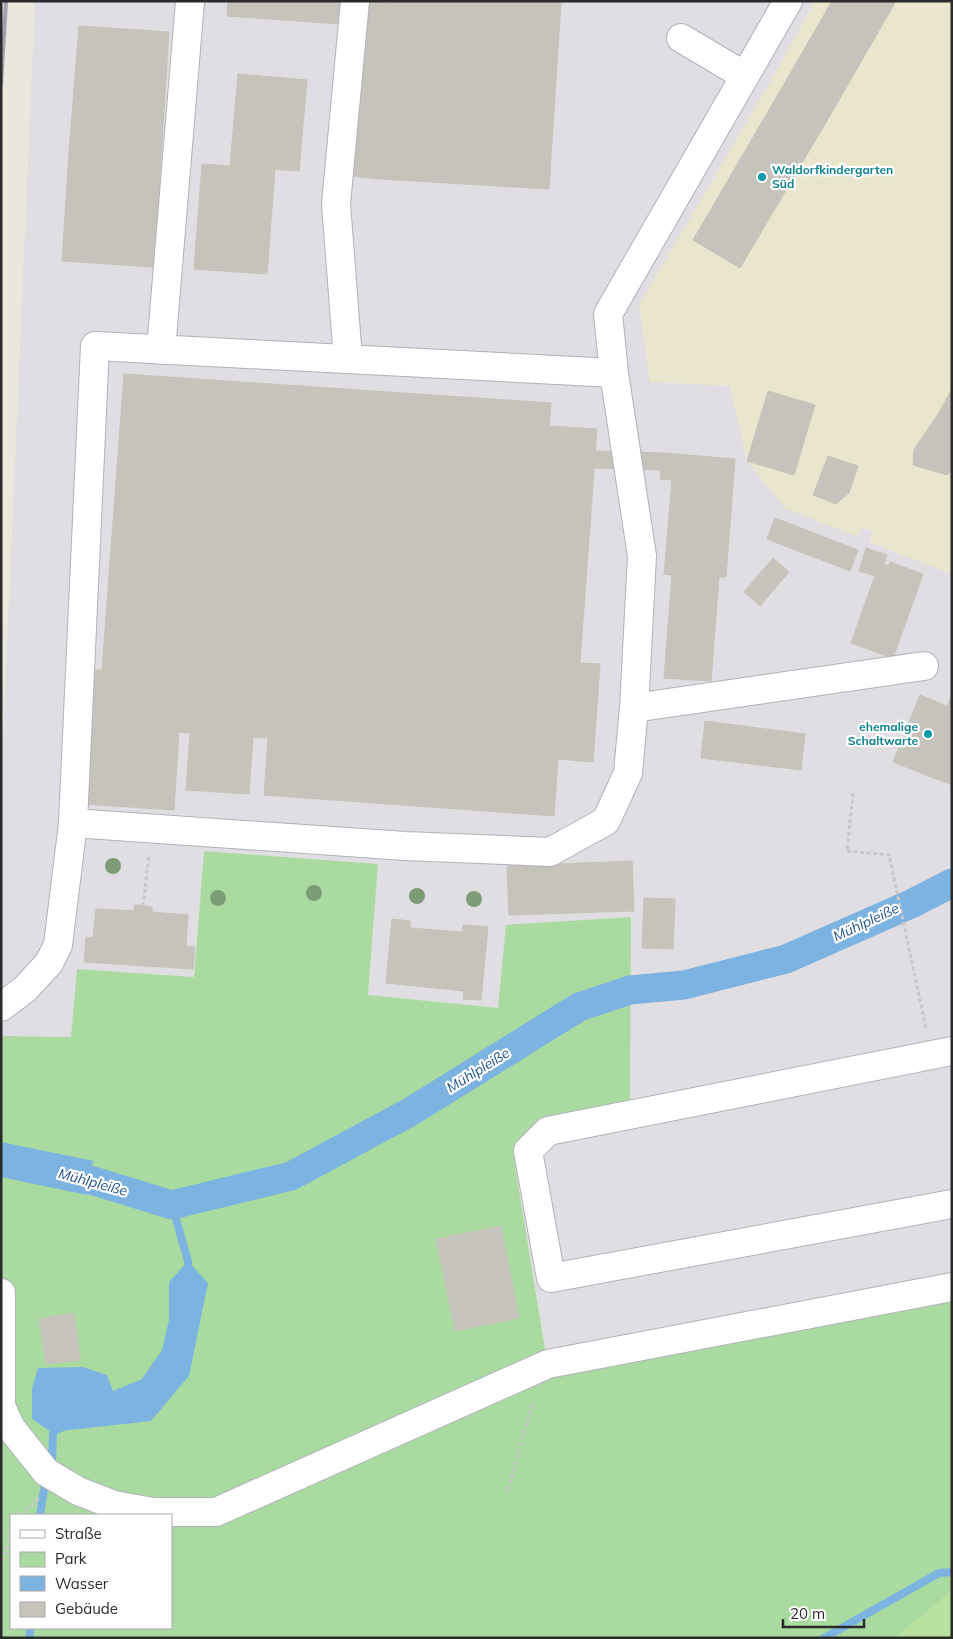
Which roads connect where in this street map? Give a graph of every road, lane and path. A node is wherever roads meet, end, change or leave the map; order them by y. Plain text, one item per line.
1 (190, 1) edge
2 (355, 1) edge
3 (788, 1) edge
4 (681, 38) dead end
5 (745, 76) junction
6 (161, 350) junction
7 (348, 359) junction
8 (614, 373) junction
9 (924, 666) dead end
10 (634, 708) junction
11 (853, 793) dead end
12 (73, 823) junction
13 (152, 828) junction
14 (143, 906) dead end
15 (1, 1006) edge
16 (942, 1054) edge
17 (952, 1204) edge
18 (952, 1288) edge
19 (1, 1293) edge
20 (1, 1400) edge
21 (532, 1404) dead end
22 (1, 1406) edge
23 (508, 1490) dead end
24 (10, 1535) edge
25 (1, 1568) edge

1 - 6 lane
2 - 7 lane
3 - 5 lane
4 - 5 lane
5 - 8 lane
6 - 7 lane
6 - 12 lane
7 - 8 lane
8 - 10 lane
9 - 10 lane
10 - 13 lane
11 - 16 path
12 - 13 lane
12 - 15 lane
13 - 14 path
16 - 17 lane
18 - 22 lane
19 - 20 lane
21 - 23 path
24 - 25 path

